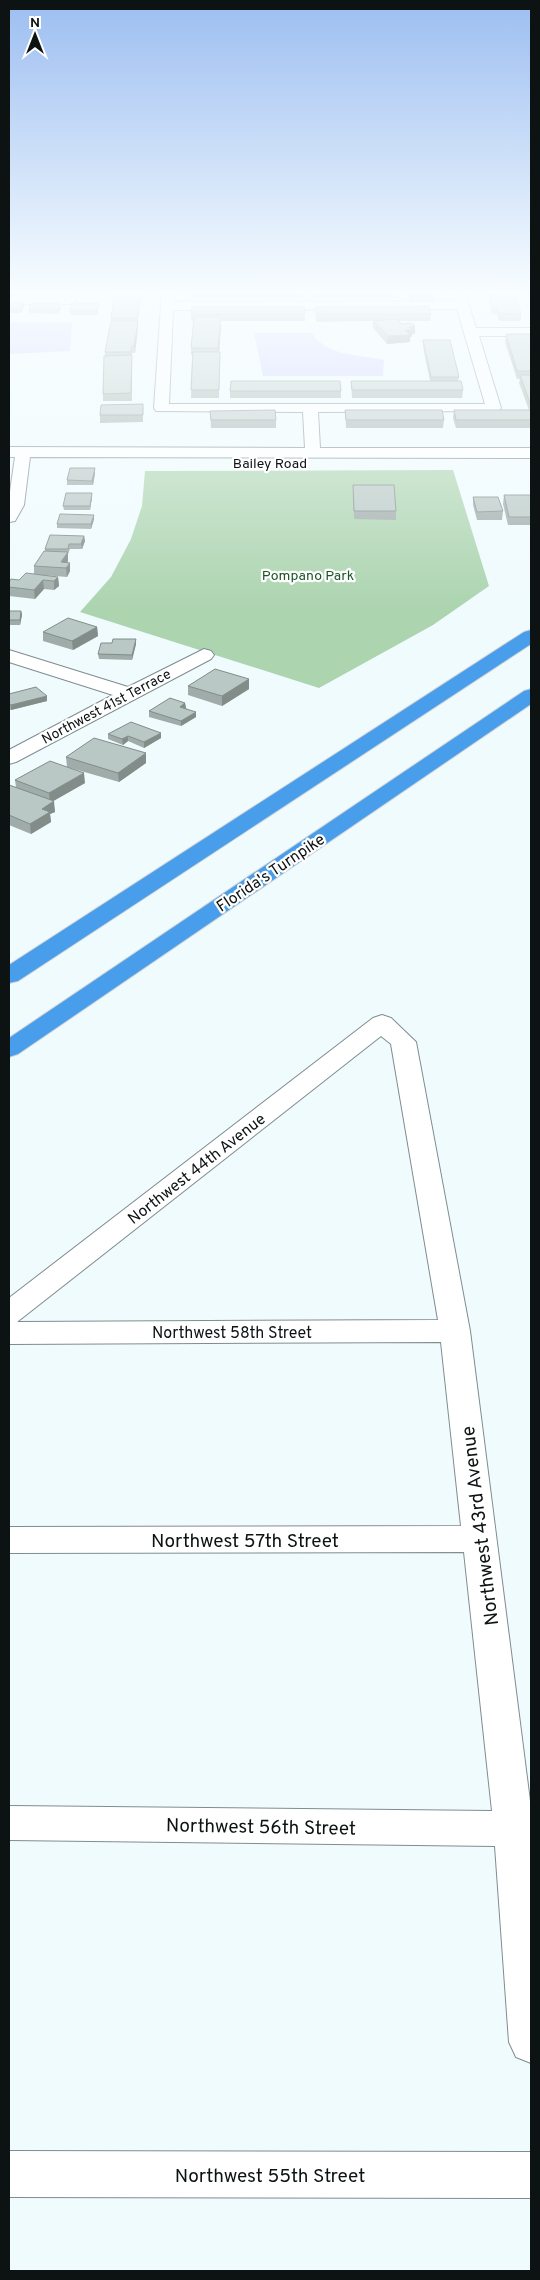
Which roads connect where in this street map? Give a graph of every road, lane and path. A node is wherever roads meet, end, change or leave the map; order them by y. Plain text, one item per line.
1 (162, 396) edge
2 (490, 396) edge
3 (310, 408) junction
4 (313, 452) junction
5 (531, 453) edge
6 (16, 457) edge
7 (174, 458) junction
8 (531, 463) edge
9 (9, 517) edge
10 (531, 636) edge
11 (204, 655) dead end
12 (9, 656) edge
13 (130, 694) junction
14 (531, 695) edge
15 (9, 758) edge
16 (9, 976) edge
17 (382, 1023) joint
18 (9, 1049) edge
19 (9, 1314) edge
20 (455, 1331) junction
21 (9, 1333) edge
22 (481, 1539) junction
23 (9, 1540) edge
24 (9, 1823) edge
25 (514, 1829) junction
26 (530, 2018) edge
27 (9, 2174) edge
28 (531, 2175) edge

1 - 3 street
2 - 3 street
3 - 4 street
4 - 5 street, Bailey Road
4 - 7 street, Bailey Road
6 - 7 street, Bailey Road
6 - 9 street
7 - 8 street, Bailey Road
10 - 16 highway
11 - 13 street, Northwest 41st Terrace
12 - 13 street
13 - 15 street, Northwest 41st Terrace
14 - 18 highway, Florida's Turnpike
17 - 19 street, Northwest 44th Avenue
17 - 20 street, Northwest 43rd Avenue
20 - 21 street, Northwest 58th Street
20 - 22 street, Northwest 43rd Avenue
22 - 23 street, Northwest 57th Street
22 - 25 street, Northwest 43rd Avenue
24 - 25 street, Northwest 56th Street
25 - 26 street, Northwest 43rd Avenue
27 - 28 street, Northwest 55th Street

